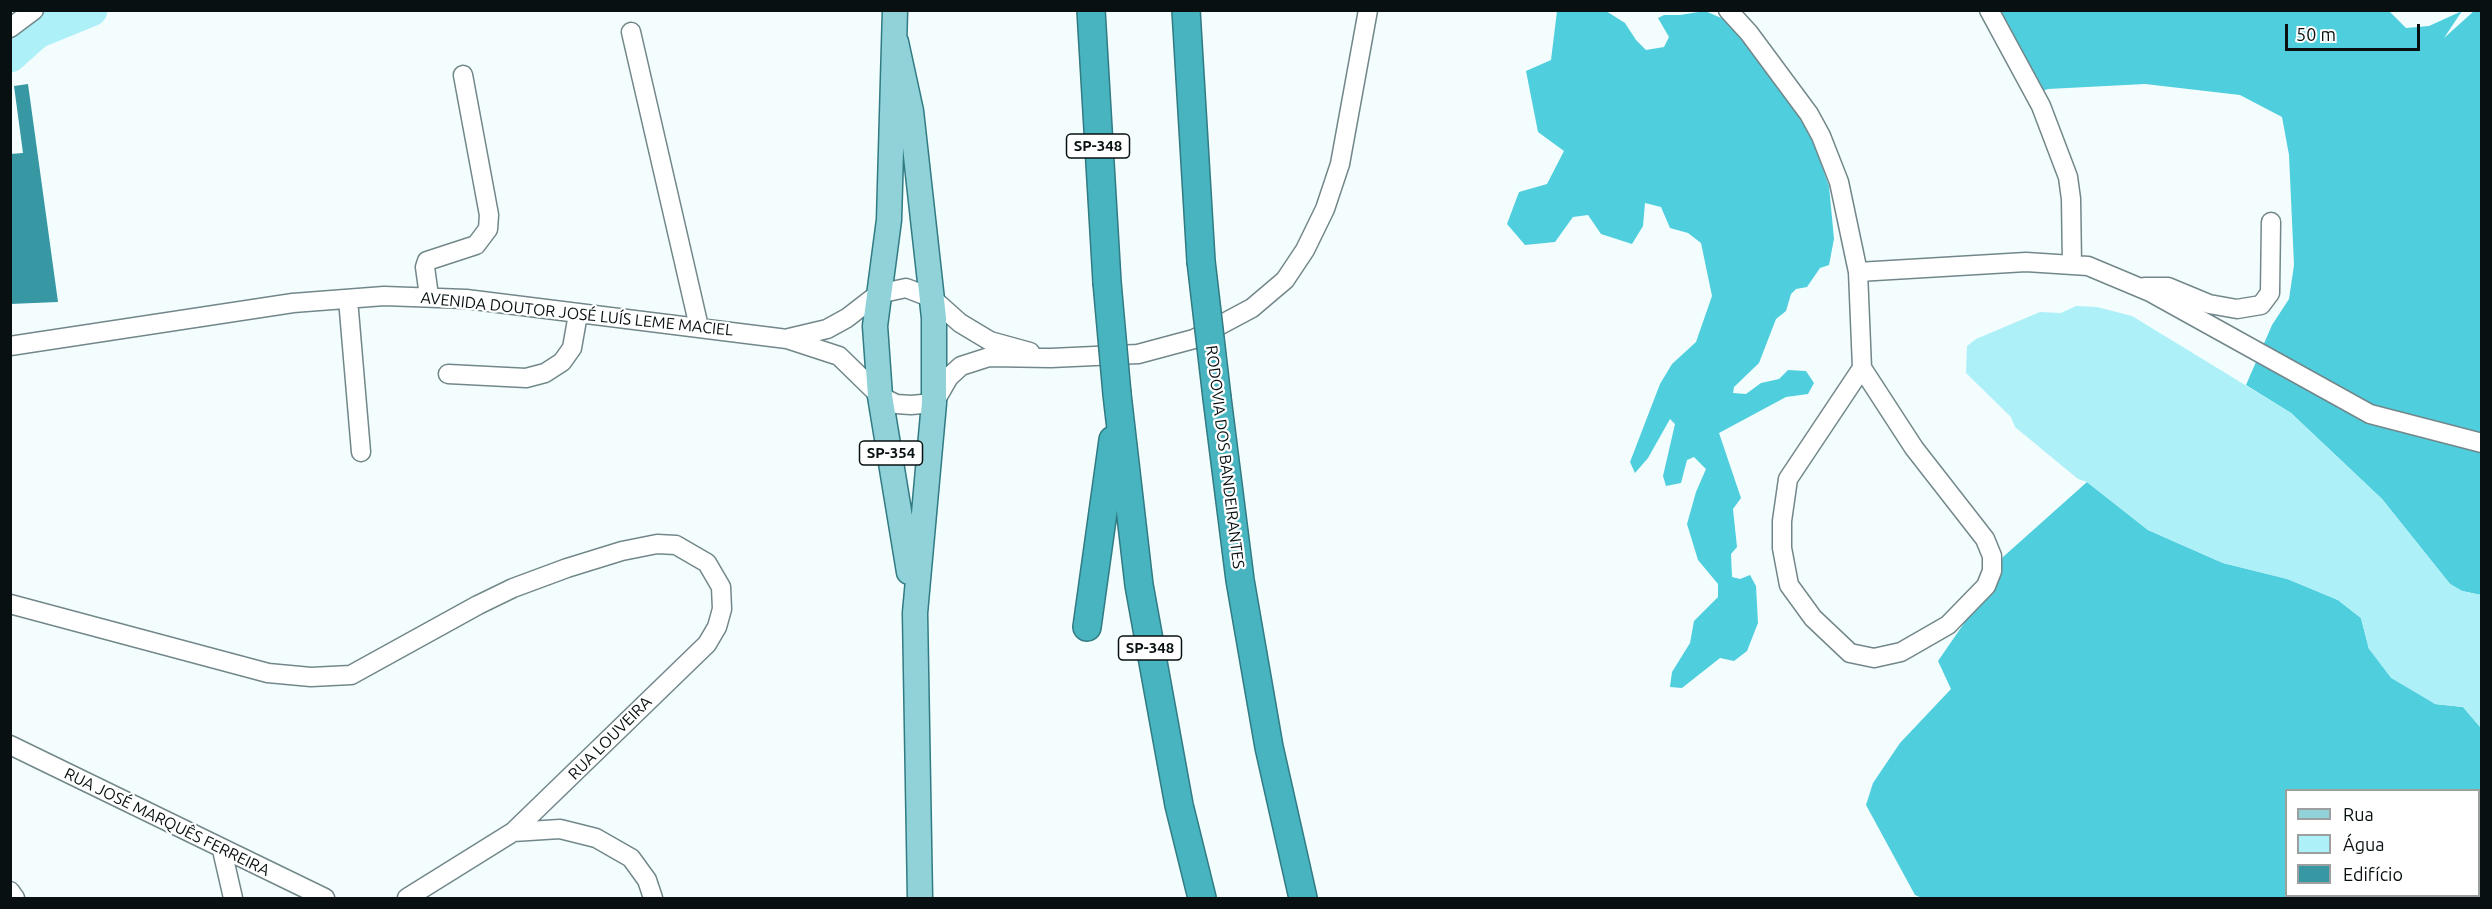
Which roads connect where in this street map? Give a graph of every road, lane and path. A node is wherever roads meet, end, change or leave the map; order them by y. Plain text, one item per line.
1 (34, 10) edge
2 (895, 10) edge
3 (1091, 10) edge
4 (1186, 10) edge
5 (1368, 10) edge
6 (1728, 10) edge
7 (1989, 10) edge
8 (10, 28) edge
9 (630, 32) dead end
10 (896, 42) junction
11 (463, 75) dead end
12 (2271, 222) dead end
13 (2072, 264) junction
14 (1858, 272) junction
15 (2139, 288) junction
16 (878, 294) junction
17 (429, 296) junction
18 (932, 298) junction
19 (348, 299) junction
20 (578, 314) junction
21 (699, 327) junction
22 (787, 339) junction
23 (10, 346) edge
24 (1051, 358) junction
25 (1862, 368) junction
26 (448, 374) dead end
27 (880, 396) junction
28 (1117, 398) junction
29 (934, 403) junction
30 (2481, 443) edge
31 (362, 452) dead end
32 (10, 604) edge
33 (915, 613) junction
34 (1087, 627) dead end
35 (10, 745) edge
36 (513, 832) junction
37 (222, 850) junction
38 (10, 891) edge
39 (15, 898) edge
40 (233, 898) edge
41 (325, 898) edge
42 (407, 898) edge
43 (653, 898) edge
44 (920, 898) edge
45 (1202, 898) edge
46 (1303, 898) edge

1 - 8 street
2 - 10 main road, SP-354
3 - 28 highway, SP-348, bridge
4 - 46 highway, RODOVIA DOS BANDEIRANTES, bridge
5 - 24 street
6 - 14 street
7 - 13 street
9 - 21 street
10 - 16 main road, SP-354
10 - 18 main road, SP-354
11 - 17 street
12 - 15 street
13 - 14 street
13 - 15 street
14 - 25 street
15 - 30 street
16 - 18 street
16 - 22 street, AVENIDA DOUTOR JOSÉ LUÍS LEME MACIEL
16 - 27 main road, SP-354
17 - 19 street, AVENIDA DOUTOR JOSÉ LUÍS LEME MACIEL
17 - 20 street, AVENIDA DOUTOR JOSÉ LUÍS LEME MACIEL
18 - 24 street
18 - 29 main road, SP-354
19 - 23 street, AVENIDA DOUTOR JOSÉ LUÍS LEME MACIEL
19 - 31 street
20 - 21 street, AVENIDA DOUTOR JOSÉ LUÍS LEME MACIEL
20 - 26 street
21 - 22 street, AVENIDA DOUTOR JOSÉ LUÍS LEME MACIEL
22 - 27 street, AVENIDA DOUTOR JOSÉ LUÍS LEME MACIEL
24 - 29 street
25 - 25 street
27 - 29 street
27 - 33 main road, SP-354
28 - 34 highway
28 - 45 highway, SP-348
29 - 33 main road, SP-354
32 - 36 street, RUA LOUVEIRA
33 - 44 main road, SP-354
35 - 37 street, RUA JOSÉ MARQUÊS FERREIRA
36 - 42 street, RUA LOUVEIRA
36 - 43 street
37 - 40 street
37 - 41 street, RUA JOSÉ MARQUÊS FERREIRA
38 - 39 street

